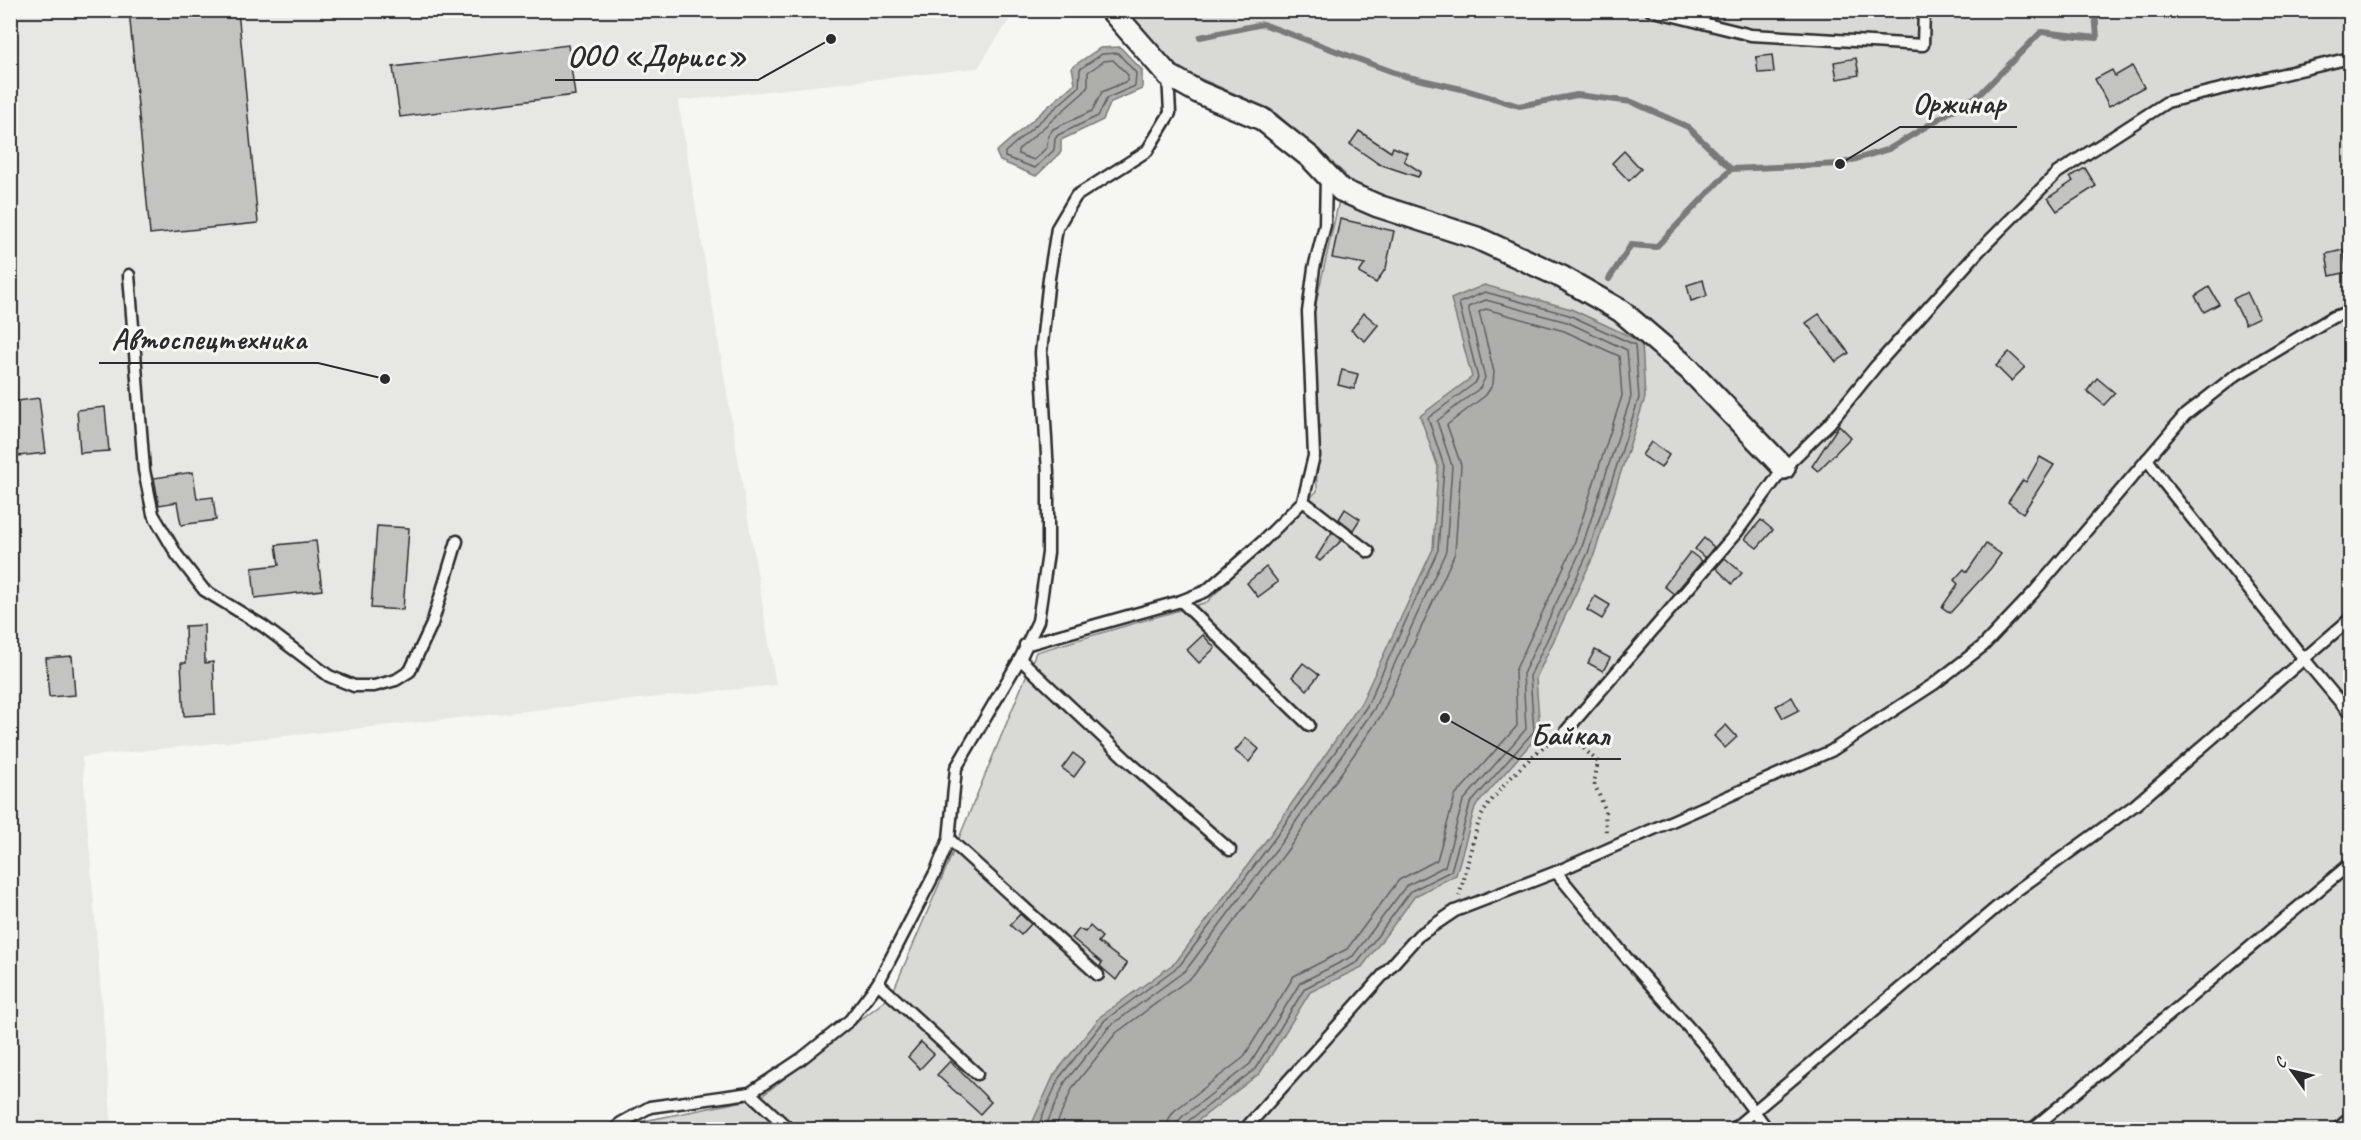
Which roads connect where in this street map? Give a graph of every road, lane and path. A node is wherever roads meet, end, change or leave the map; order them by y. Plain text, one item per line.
1 (1111, 10) edge
2 (1650, 10) edge
3 (1924, 10) edge
4 (2350, 58) edge
5 (1168, 75) junction
6 (1326, 173) junction
7 (129, 275) dead end
8 (2350, 312) edge
9 (2148, 459) junction
10 (1784, 468) junction
11 (1303, 501) junction
12 (457, 541) dead end
13 (1369, 552) dead end
14 (1181, 601) junction
15 (2350, 619) edge
16 (1025, 645) junction
17 (1020, 659) junction
18 (2304, 659) junction
19 (2350, 714) edge
20 (1309, 725) dead end
21 (1566, 731) junction
22 (949, 839) junction
23 (1230, 850) dead end
24 (1606, 850) junction
25 (2350, 864) edge
26 (1556, 872) junction
27 (1455, 911) junction
28 (1098, 975) dead end
29 (878, 983) junction
30 (977, 1074) dead end
31 (750, 1093) junction
32 (1753, 1112) junction
33 (2350, 1118) edge
34 (615, 1130) edge
35 (790, 1130) edge
36 (1244, 1130) edge
37 (1732, 1130) edge
38 (1768, 1130) edge
39 (2031, 1130) edge
40 (2337, 1130) edge

1 - 5 street
2 - 3 lane
4 - 10 lane
5 - 6 street
5 - 16 lane
6 - 10 street
6 - 11 lane
7 - 12 lane
8 - 9 lane
9 - 18 lane
9 - 24 lane
10 - 21 lane
11 - 13 lane
11 - 14 lane
14 - 16 lane
14 - 20 lane
15 - 18 lane
16 - 17 lane
17 - 22 lane
17 - 23 lane
18 - 19 lane
18 - 32 lane
21 - 24 path
21 - 27 path
22 - 28 lane
22 - 29 lane
24 - 26 lane
25 - 39 lane
26 - 27 lane
26 - 32 lane
27 - 36 lane
29 - 30 lane
29 - 31 lane
31 - 34 lane
31 - 35 lane
32 - 37 lane
32 - 38 lane
33 - 40 lane

